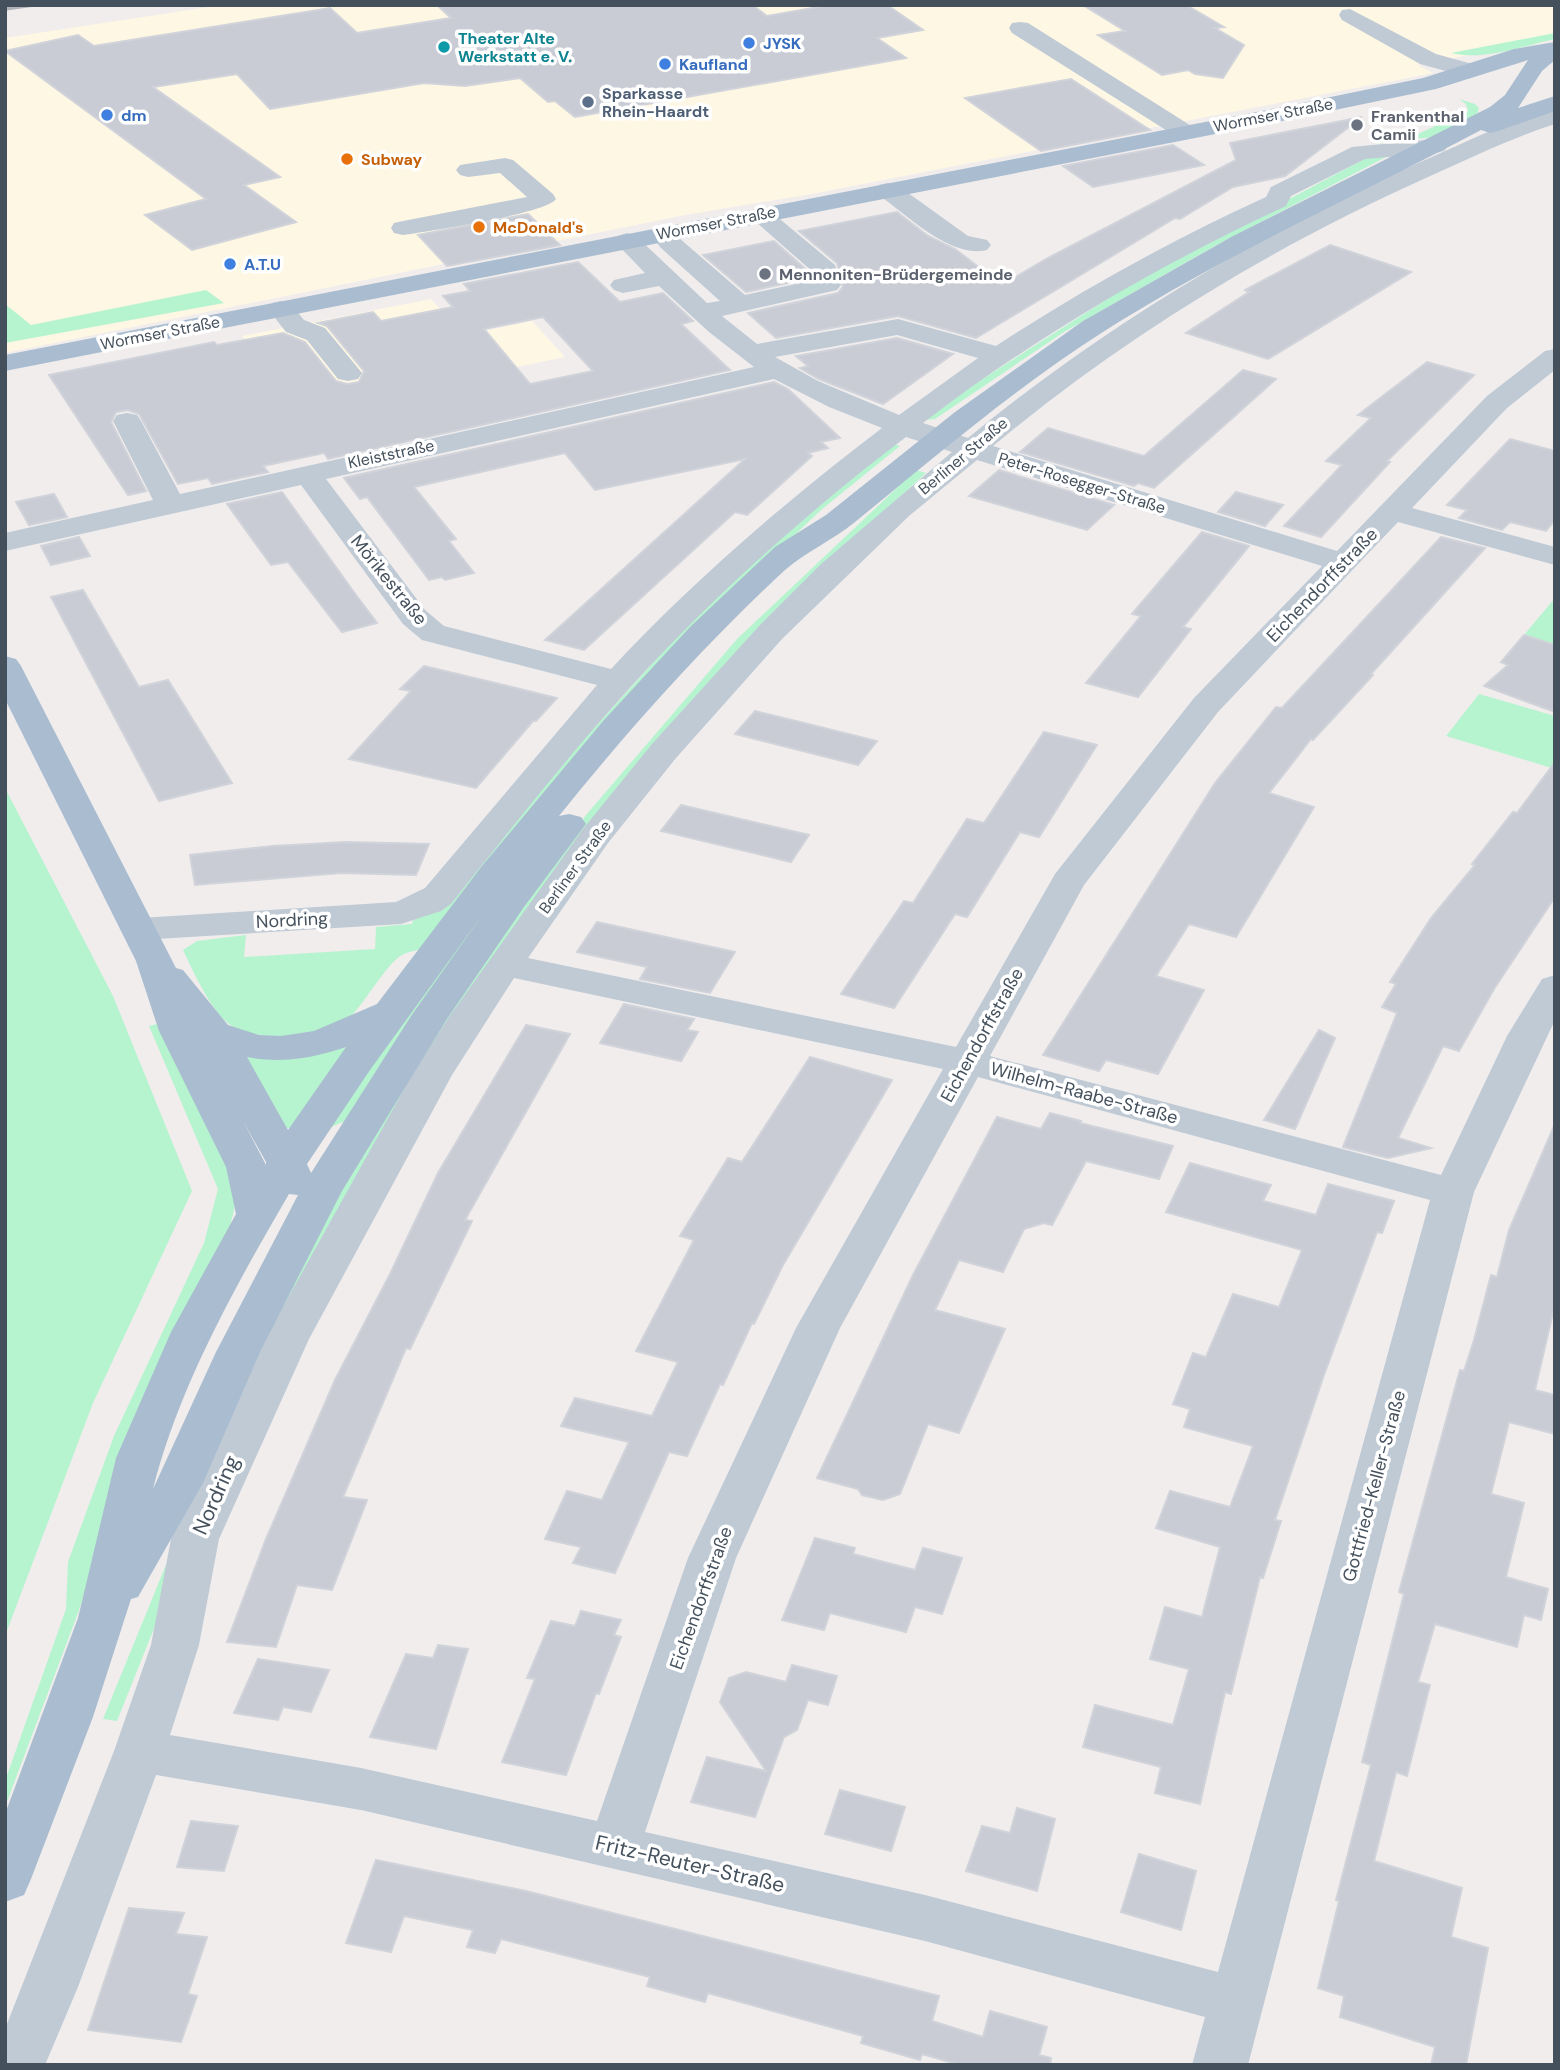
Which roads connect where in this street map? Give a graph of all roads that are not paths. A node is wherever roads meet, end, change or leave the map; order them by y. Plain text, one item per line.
1 (1350, 15) dead end
2 (1020, 29) dead end
3 (1555, 50) edge
4 (1468, 70) junction
5 (1524, 82) junction
6 (1555, 82) edge
7 (1428, 84) junction
8 (1483, 102) junction
9 (1555, 103) edge
10 (1555, 116) edge
11 (1185, 132) junction
12 (1436, 146) junction
13 (468, 170) dead end
14 (888, 190) junction
15 (760, 215) junction
16 (403, 228) dead end
17 (627, 240) junction
18 (670, 243) dead end
19 (978, 245) dead end
20 (666, 277) junction
21 (623, 285) dead end
22 (739, 304) junction
23 (281, 309) junction
24 (703, 312) junction
25 (754, 354) junction
26 (1000, 356) junction
27 (1555, 357) edge
28 (9, 362) edge
29 (778, 370) junction
30 (348, 373) dead end
31 (127, 421) dead end
32 (902, 426) junction
33 (936, 438) junction
34 (971, 449) junction
35 (307, 473) junction
36 (170, 504) junction
37 (1393, 512) junction
38 (837, 522) junction
39 (5, 542) edge
40 (1555, 555) edge
41 (1344, 563) junction
42 (5, 666) edge
43 (620, 681) junction
44 (438, 896) joint
45 (148, 945) junction
46 (436, 951) joint
47 (495, 952) junction
48 (1555, 987) edge
49 (391, 1012) junction
50 (214, 1034) junction
51 (967, 1062) junction
52 (286, 1162) junction
53 (1453, 1192) junction
54 (255, 1212) junction
55 (302, 1226) junction
56 (103, 1614) junction
57 (139, 1751) junction
58 (614, 1847) junction
59 (5, 1879) edge
60 (1236, 2001) junction
61 (18, 2065) edge
62 (1220, 2065) edge

1 - 4 street
2 - 11 street
3 - 4 main road, Wormser Straße
3 - 5 main road, Wormser Straße
4 - 7 main road, Wormser Straße
5 - 6 main road
5 - 7 main road, Wormser Straße
5 - 8 main road, Wormser Straße
7 - 8 main road
7 - 11 main road, Wormser Straße
8 - 12 main road, Berliner Straße
9 - 12 main road, Berliner Straße
10 - 34 street, Berliner Straße
11 - 14 main road, Wormser Straße
12 - 26 street, Berliner Straße
12 - 33 main road, Berliner Straße
13 - 16 street
14 - 15 main road, Wormser Straße
14 - 19 street
15 - 17 main road, Wormser Straße
15 - 22 street
17 - 20 street, Peter-Rosegger-Straße
17 - 23 main road, Wormser Straße
18 - 22 street
20 - 21 street
20 - 24 street, Peter-Rosegger-Straße
22 - 24 street
23 - 28 main road, Wormser Straße
23 - 30 street
24 - 25 street, Peter-Rosegger-Straße
25 - 26 street
25 - 29 street, Peter-Rosegger-Straße
26 - 32 street, Berliner Straße
27 - 37 street, Eichendorffstraße
29 - 32 street, Peter-Rosegger-Straße
29 - 35 street, Kleiststraße
31 - 36 street
32 - 33 street, Peter-Rosegger-Straße
32 - 43 street, Berliner Straße
33 - 34 street, Peter-Rosegger-Straße
33 - 38 main road, Berliner Straße
34 - 41 street, Peter-Rosegger-Straße
34 - 47 street, Berliner Straße
35 - 36 street, Kleiststraße
35 - 43 street, Mörikestraße
36 - 39 street, Kleiststraße
37 - 40 street
37 - 41 street, Eichendorffstraße
38 - 46 main road, Berliner Straße
38 - 47 main road, Berliner Straße
41 - 51 street, Eichendorffstraße
42 - 45 main road
43 - 44 street, Berliner Straße
44 - 45 street, Nordring
45 - 50 main road
45 - 54 main road
46 - 49 main road, Nordring
47 - 51 street, Wilhelm-Raabe-Straße
47 - 55 main road, Nordring
47 - 57 street, Nordring
48 - 53 street, Gottfried-Keller-Straße
49 - 50 main road
49 - 52 main road, Nordring
50 - 52 main road
51 - 53 street, Wilhelm-Raabe-Straße
51 - 58 street, Eichendorffstraße
52 - 54 main road, Nordring
52 - 55 main road
53 - 60 street, Gottfried-Keller-Straße
54 - 56 main road, Nordring
55 - 56 main road, Nordring
56 - 59 main road, Nordring
57 - 58 street, Fritz-Reuter-Straße
57 - 61 street, Nordring
58 - 60 street, Fritz-Reuter-Straße
60 - 62 street, Gottfried-Keller-Straße

